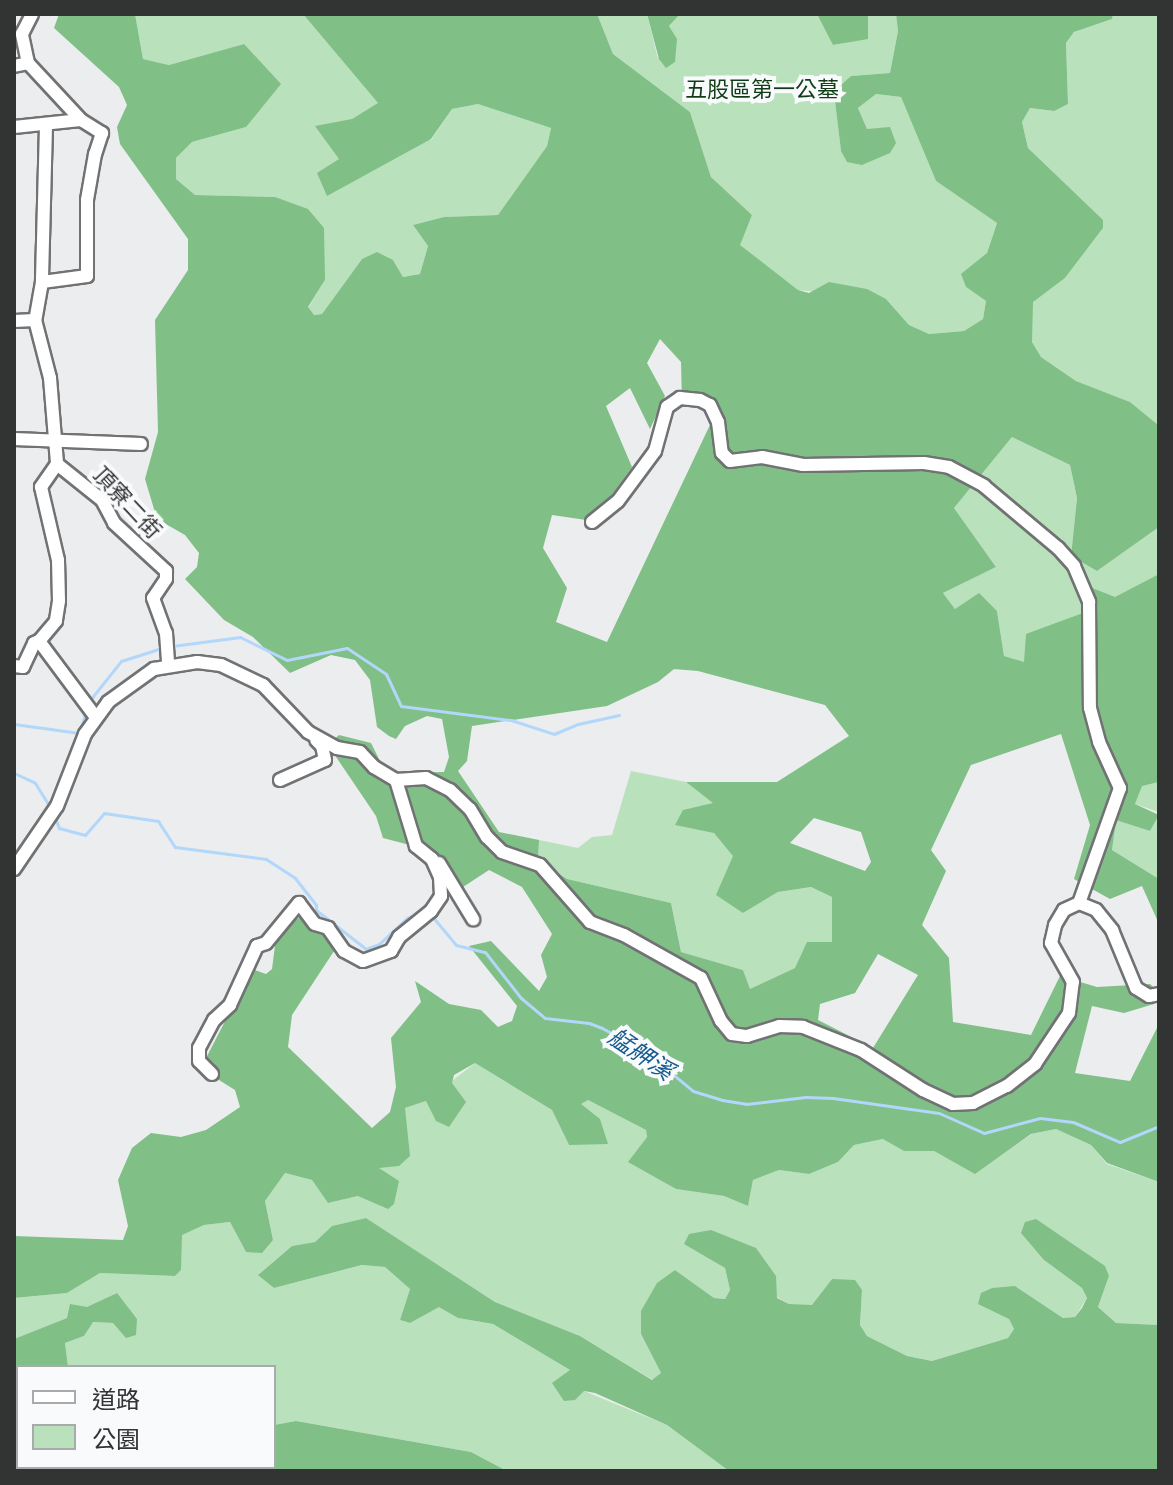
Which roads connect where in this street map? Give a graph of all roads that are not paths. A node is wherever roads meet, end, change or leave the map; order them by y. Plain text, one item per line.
1 (32, 14) edge
2 (28, 63) junction
3 (14, 66) edge
4 (81, 120) junction
5 (46, 126) junction
6 (14, 127) edge
7 (42, 282) junction
8 (35, 320) junction
9 (14, 321) edge
10 (14, 439) edge
11 (54, 440) junction
12 (141, 444) dead end
13 (57, 464) junction
14 (592, 522) dead end
15 (39, 641) junction
16 (167, 661) junction
17 (14, 666) edge
18 (95, 716) junction
19 (308, 732) junction
20 (280, 780) dead end
21 (396, 780) junction
22 (432, 859) junction
23 (14, 869) edge
24 (1079, 903) junction
25 (473, 919) dead end
26 (1159, 994) edge
27 (212, 1074) dead end

1 - 2 street
2 - 3 street
2 - 4 street
4 - 5 street
4 - 7 street
5 - 6 street
5 - 7 street
7 - 8 street
8 - 9 street
8 - 11 street
10 - 11 street
11 - 12 street
11 - 13 street
13 - 15 street
13 - 16 street, 頂寮二街
14 - 24 street
15 - 17 street
15 - 18 street
16 - 18 street
16 - 19 street
18 - 23 street
19 - 20 street
19 - 21 street
21 - 22 street
21 - 24 street
22 - 25 street
22 - 27 street
24 - 26 street

